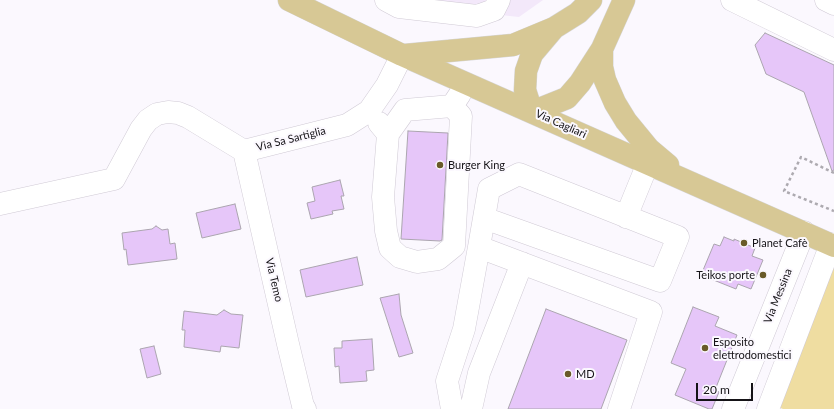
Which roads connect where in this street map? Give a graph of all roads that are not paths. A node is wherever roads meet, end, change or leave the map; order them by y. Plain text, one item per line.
1 (289, 0) edge
2 (499, 0) edge
3 (591, 0) edge
4 (624, 0) edge
5 (732, 0) edge
6 (826, 0) edge
7 (392, 1) edge
8 (834, 4) edge
9 (554, 28) junction
10 (602, 49) junction
11 (834, 50) edge
12 (402, 55) junction
13 (467, 83) junction
14 (452, 106) junction
15 (369, 111) junction
16 (532, 112) junction
17 (388, 134) junction
18 (244, 151) junction
19 (648, 163) junction
20 (687, 180) junction
21 (0, 204) edge
22 (484, 218) junction
23 (626, 218) junction
24 (804, 232) junction
25 (833, 245) edge
26 (479, 247) junction
27 (522, 263) junction
28 (660, 281) junction
29 (651, 312) junction
30 (737, 408) edge
31 (305, 409) edge
32 (452, 409) edge
33 (471, 409) edge
34 (619, 409) edge
35 (768, 409) edge

1 - 12 main road, Via Cagliari
2 - 7 street
3 - 9 main road
4 - 10 main road
5 - 11 street
6 - 8 street
9 - 12 main road
9 - 16 main road
10 - 16 main road
10 - 20 main road
12 - 13 main road, Via Cagliari
12 - 15 street, Via Sa Sartiglia
13 - 14 street
13 - 16 main road, Via Cagliari
14 - 17 street
14 - 17 street
15 - 17 street
15 - 18 street, Via Sa Sartiglia
16 - 19 main road, Via Cagliari
18 - 21 street, Via Sa Sartiglia
18 - 31 street, Via Temo
19 - 20 main road, Via Cagliari
19 - 23 street
20 - 24 main road, Via Cagliari
22 - 23 street
22 - 26 street
22 - 28 street
23 - 28 street
24 - 25 main road, Via Cagliari
24 - 30 street, Via Messina
25 - 35 street
26 - 27 street
26 - 32 street
27 - 29 street
27 - 33 street
28 - 29 street
29 - 34 street

